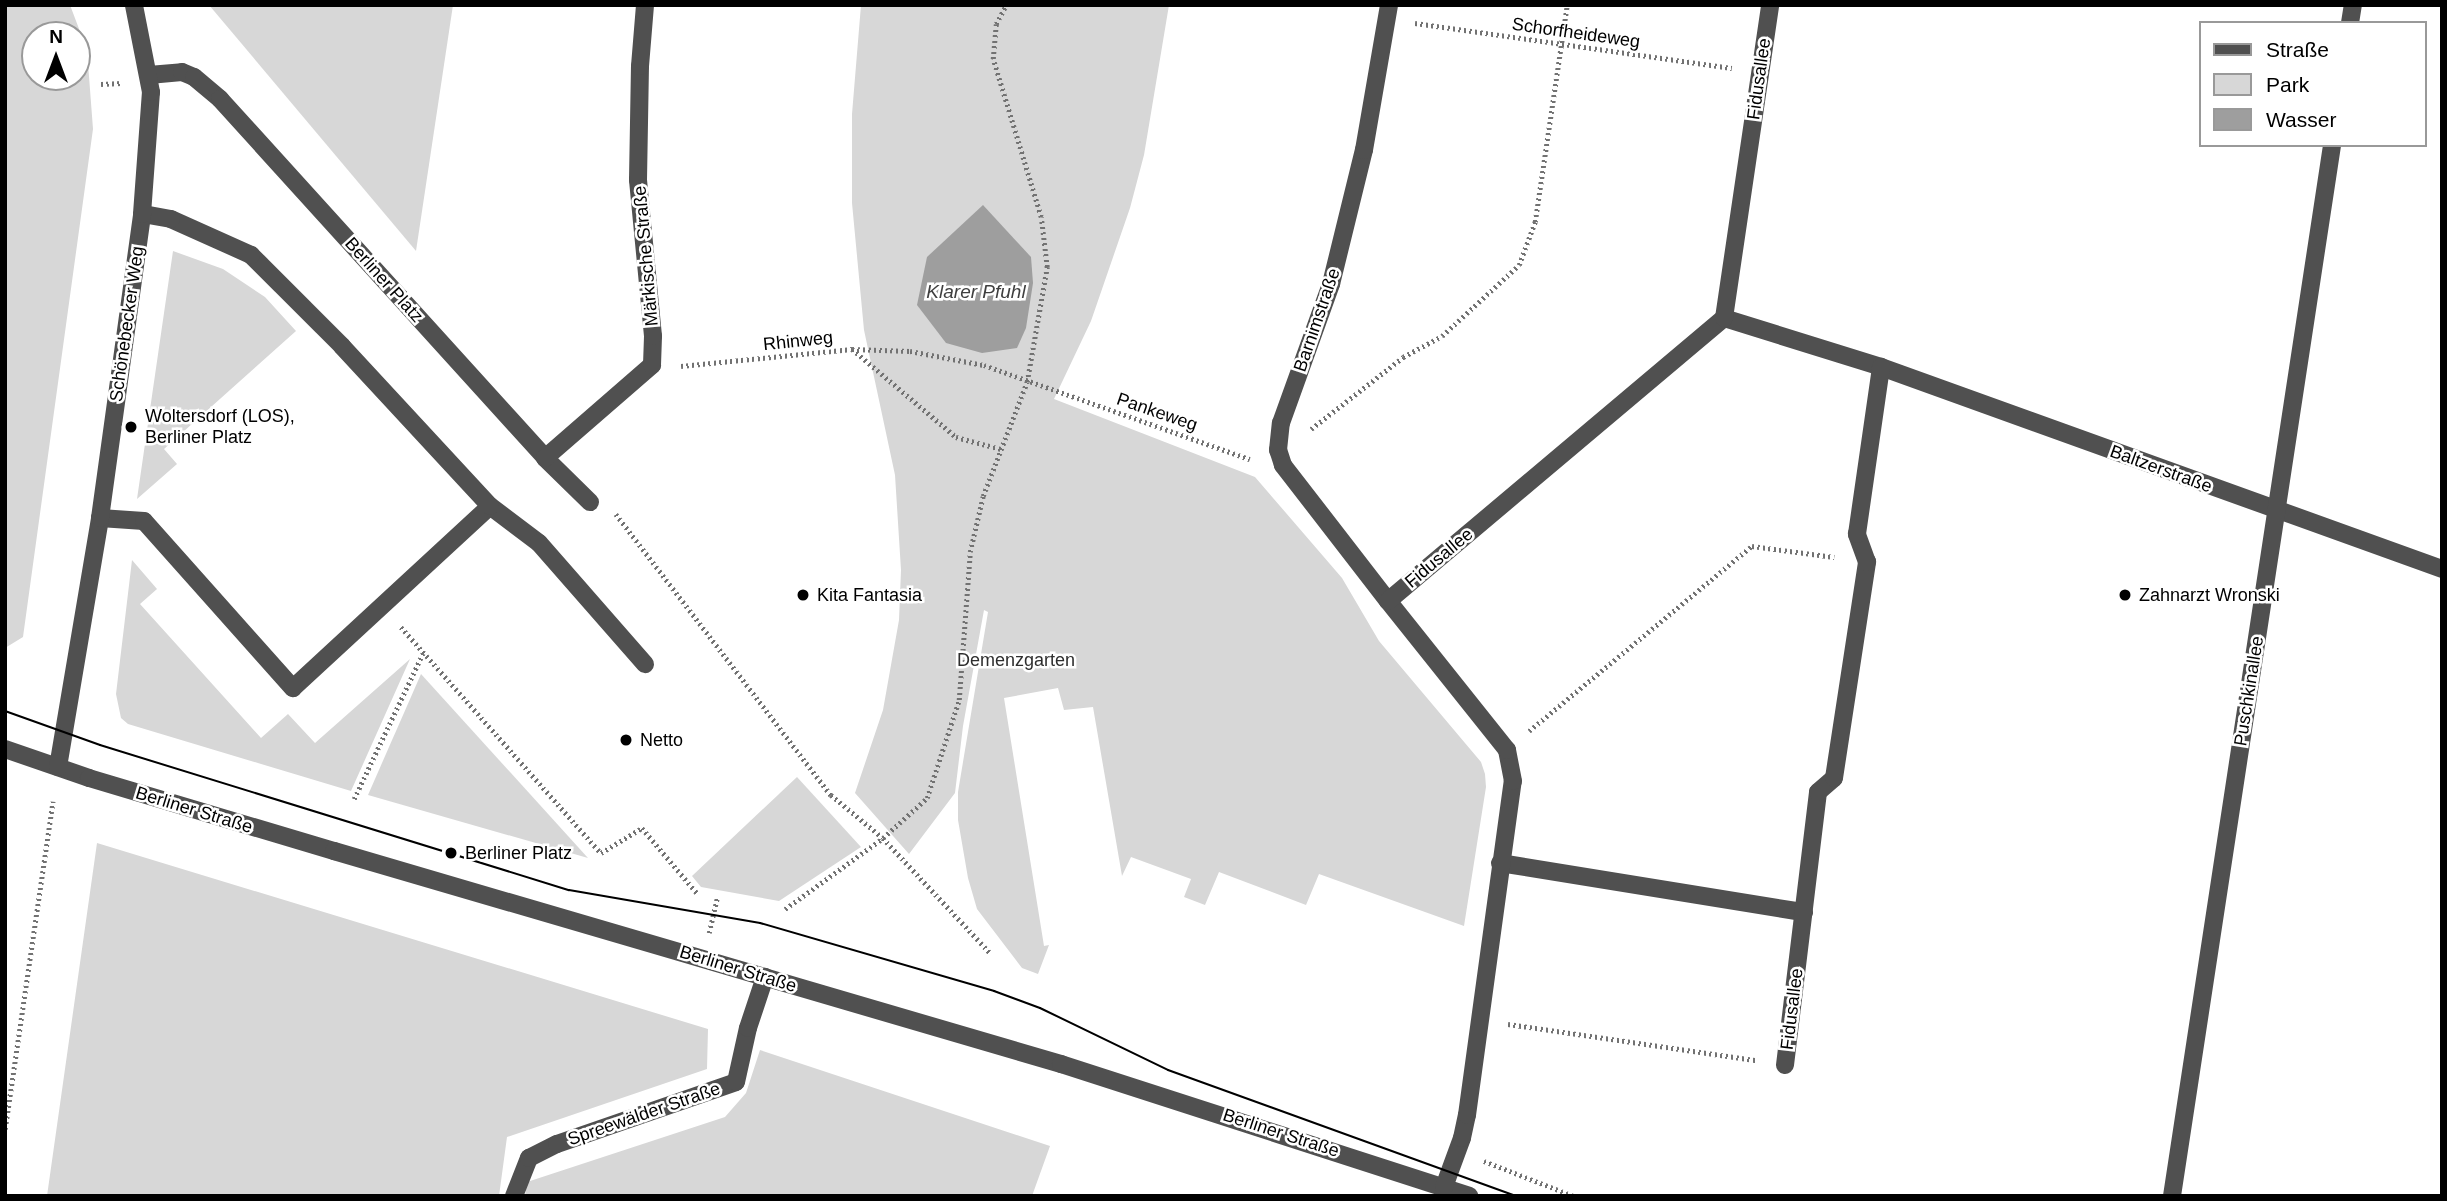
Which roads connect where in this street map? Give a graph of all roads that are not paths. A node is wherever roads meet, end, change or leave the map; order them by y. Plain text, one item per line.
1 (134, 5) edge
2 (645, 5) edge
3 (1770, 5) edge
4 (1389, 12) edge
5 (149, 75) junction
6 (2332, 147) edge
7 (142, 214) junction
8 (1724, 318) junction
9 (1881, 367) junction
10 (545, 458) junction
11 (590, 502) road end
12 (490, 506) junction
13 (2276, 512) junction
14 (100, 518) junction
15 (2442, 569) edge
16 (1388, 601) junction
17 (645, 664) dead end
18 (5, 748) edge
19 (58, 767) junction
20 (1500, 863) junction
21 (1804, 912) junction
22 (765, 977) junction
23 (1785, 1065) road end
24 (1444, 1187) junction
25 (1468, 1195) edge
26 (514, 1196) edge
27 (2172, 1196) edge

1 - 5 street, Schönebecker Weg
2 - 10 street, Märkische Straße
3 - 8 street, Fidusallee
4 - 16 street, Barnimstraße
5 - 7 street, Schönebecker Weg
5 - 10 street, Berliner Platz
6 - 13 street, Puschkinallee
7 - 12 street
7 - 14 street, Schönebecker Weg
8 - 9 street
8 - 16 street, Fidusallee
9 - 13 street, Baltzerstraße
9 - 21 street, Fidusallee
10 - 11 street, Berliner Platz
12 - 14 street
12 - 17 street
13 - 15 street, Baltzerstraße
13 - 27 street, Puschkinallee
14 - 19 street, Schönebecker Weg
16 - 20 street, Fidusallee
18 - 19 street, Berliner Straße
19 - 22 street, Berliner Straße
20 - 21 street
20 - 24 street, Fidusallee
21 - 23 street, Fidusallee
22 - 24 street, Berliner Straße
22 - 26 street, Spreewälder Straße
24 - 25 street, Berliner Straße

